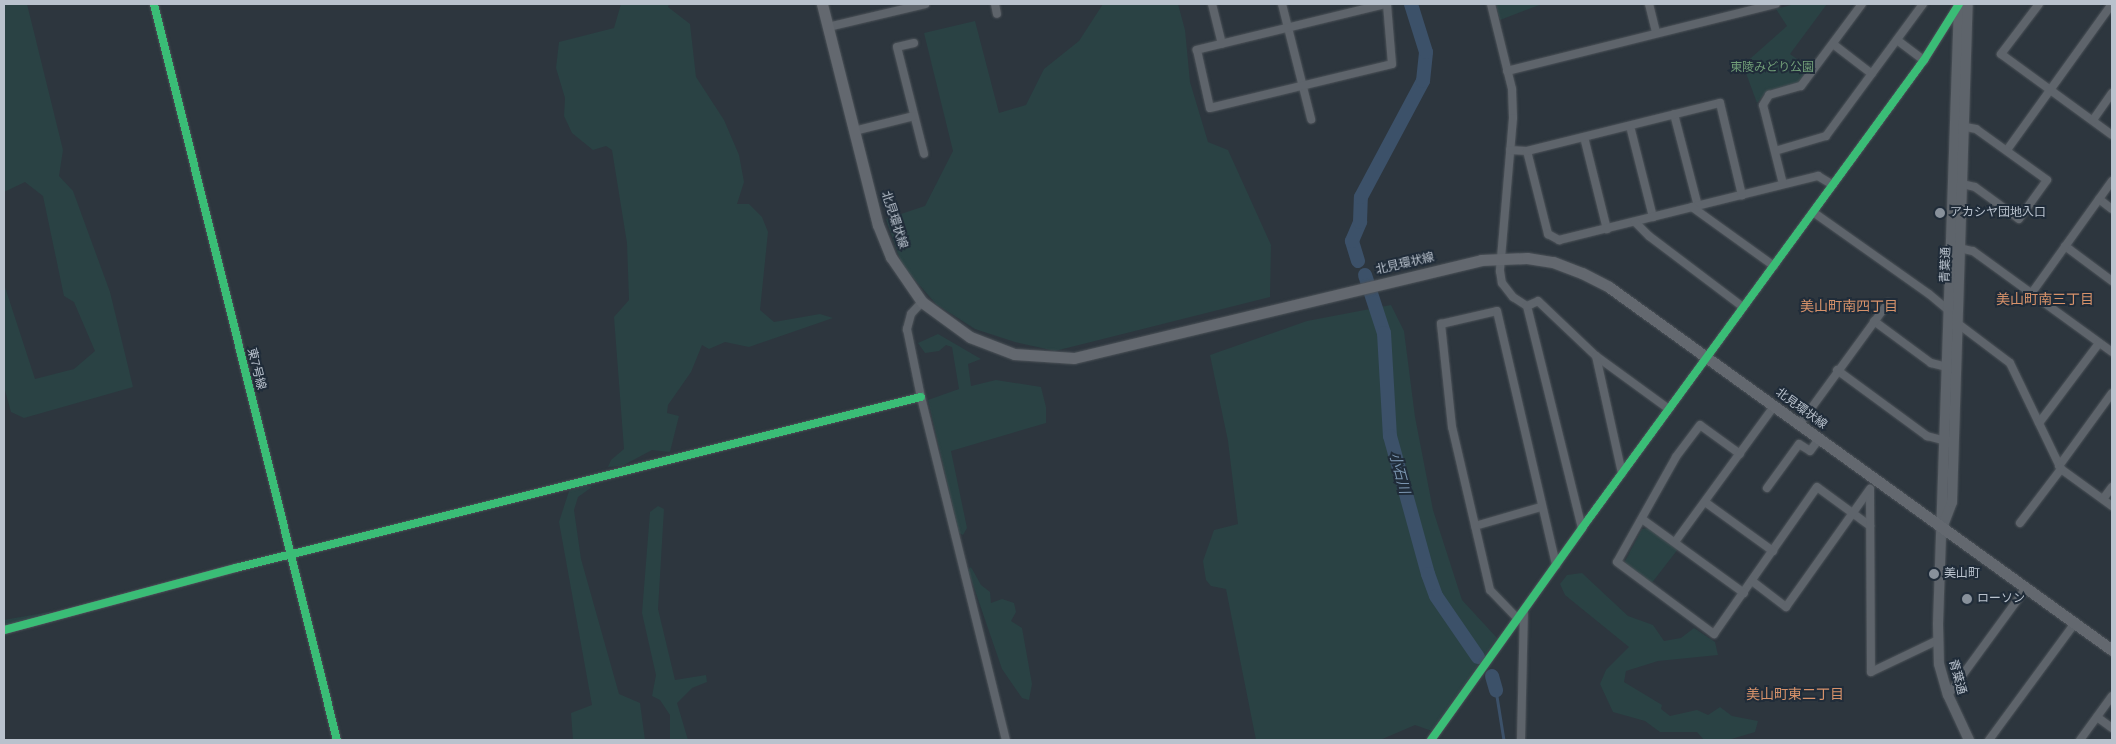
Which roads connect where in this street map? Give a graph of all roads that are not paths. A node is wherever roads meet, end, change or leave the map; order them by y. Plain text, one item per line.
1 (154, 4) edge
2 (822, 4) edge
3 (925, 4) edge
4 (995, 4) edge
5 (1212, 4) edge
6 (1282, 4) edge
7 (1386, 4) edge
8 (1491, 4) edge
9 (1649, 4) edge
10 (1776, 4) edge
11 (1850, 4) edge
12 (1923, 4) edge
13 (1959, 4) edge
14 (1968, 4) edge
15 (2039, 4) edge
16 (2112, 4) edge
17 (1860, 6) edge
18 (997, 14) dead end
19 (828, 27) junction
20 (1287, 27) junction
21 (1656, 32) junction
22 (1897, 40) junction
23 (914, 42) dead end
24 (1222, 44) junction
25 (1833, 44) junction
26 (1924, 60) junction
27 (1507, 71) junction
28 (1872, 74) junction
29 (1303, 85) junction
30 (2049, 90) junction
31 (2112, 93) edge
32 (1674, 114) junction
33 (914, 116) junction
34 (1311, 119) dead end
35 (2092, 120) junction
36 (1953, 125) junction
37 (1630, 126) junction
38 (1964, 127) junction
39 (854, 131) junction
40 (2112, 135) edge
41 (1584, 137) junction
42 (1510, 150) junction
43 (2007, 150) junction
44 (1775, 151) junction
45 (1527, 152) junction
46 (924, 154) dead end
47 (2112, 181) edge
48 (1957, 182) junction
49 (1783, 184) junction
50 (1833, 185) junction
51 (1742, 194) junction
52 (2099, 200) junction
53 (1695, 207) junction
54 (2112, 209) edge
55 (1813, 212) junction
56 (1653, 217) junction
57 (1635, 222) junction
58 (1608, 228) junction
59 (1954, 246) junction
60 (2065, 246) junction
61 (1501, 258) junction
62 (1774, 266) junction
63 (2112, 281) edge
64 (2031, 294) junction
65 (922, 302) junction
66 (1888, 303) dead end
67 (1527, 306) junction
68 (1743, 307) junction
69 (1947, 308) junction
70 (1874, 321) junction
71 (1957, 324) junction
72 (2099, 343) junction
73 (2112, 352) edge
74 (1596, 356) junction
75 (1707, 357) junction
76 (1950, 368) junction
77 (1837, 370) junction
78 (2112, 393) edge
79 (921, 396) junction
80 (2104, 404) junction
81 (1774, 406) junction
82 (1668, 409) junction
83 (2112, 410) edge
84 (2039, 423) junction
85 (1799, 425) junction
86 (1819, 439) junction
87 (1942, 441) junction
88 (1953, 443) junction
89 (1740, 454) junction
90 (2060, 467) junction
91 (1622, 473) junction
92 (1873, 485) junction
93 (2112, 487) edge
94 (1767, 488) dead end
95 (2103, 499) junction
96 (1705, 502) junction
97 (2112, 506) edge
98 (1541, 507) junction
99 (1851, 512) junction
100 (1642, 519) junction
101 (2020, 523) dead end
102 (1475, 526) junction
103 (1870, 526) junction
104 (1943, 526) junction
105 (1582, 528) junction
106 (1675, 542) junction
107 (1773, 551) junction
108 (291, 554) junction
109 (1556, 565) junction
110 (1752, 582) junction
111 (2026, 588) junction
112 (1744, 593) junction
113 (1524, 609) junction
114 (1518, 618) junction
115 (2075, 623) junction
116 (4, 630) edge
117 (1938, 640) junction
118 (2111, 647) edge
119 (1948, 695) junction
120 (2112, 696) edge
121 (2097, 717) junction
122 (2112, 728) edge
123 (337, 740) edge
124 (1006, 740) edge
125 (1431, 740) edge
126 (1520, 740) edge
127 (1969, 740) edge
128 (1989, 740) edge
129 (2080, 740) edge

1 - 108 street, 東7号線
2 - 19 main road, 北見環状線
3 - 19 street
4 - 18 street
5 - 24 street
6 - 20 street
7 - 20 street
7 - 29 street
8 - 27 street
9 - 21 street
10 - 21 street
11 - 17 street
12 - 22 street
13 - 26 street
13 - 36 street, 青葉通
14 - 38 street, 青葉通
15 - 30 street
16 - 30 street
17 - 25 street
19 - 39 main road, 北見環状線
20 - 24 street
20 - 29 street
21 - 27 street
22 - 26 street
22 - 28 street
23 - 33 street
24 - 29 street
25 - 28 street
25 - 44 street
26 - 50 street
27 - 42 street
28 - 44 street
29 - 34 street
30 - 35 street
30 - 43 street
31 - 35 street
32 - 37 street
32 - 51 street
32 - 53 street
33 - 39 street
33 - 46 street
35 - 40 street
36 - 38 street
36 - 48 street, 青葉通
37 - 41 street
37 - 56 street
38 - 43 street
38 - 48 street, 青葉通
39 - 65 main road, 北見環状線
41 - 45 street
41 - 58 street
42 - 45 street
42 - 61 street
43 - 48 street
44 - 49 street
45 - 58 street
47 - 52 street
48 - 59 street, 青葉通
49 - 50 street
49 - 51 street
50 - 55 street
51 - 53 street
52 - 54 street
52 - 60 street
53 - 56 street
53 - 62 street
55 - 62 street
55 - 69 street
56 - 57 street
57 - 58 street
57 - 68 street
59 - 64 street
59 - 69 street, 青葉通
59 - 71 street, 青葉通
60 - 63 street
60 - 64 street
61 - 65 main road, 北見環状線
61 - 67 street
61 - 75 main road, 北見環状線
62 - 68 street
64 - 72 street
65 - 79 street
66 - 70 street
67 - 74 street
67 - 105 street
68 - 75 street
69 - 71 street
69 - 76 street, 青葉通
70 - 76 street
70 - 77 street
71 - 76 street, 青葉通
71 - 84 street
72 - 73 street
72 - 84 street
74 - 82 street
74 - 91 street
75 - 81 main road, 北見環状線
75 - 82 street
76 - 87 street, 青葉通
76 - 88 street, 青葉通
77 - 85 street
77 - 87 street
78 - 80 street
79 - 108 street
79 - 124 street
80 - 83 street
80 - 90 street
81 - 85 main road, 北見環状線
81 - 89 street
82 - 91 street
84 - 90 street
85 - 86 main road, 北見環状線
86 - 92 main road, 北見環状線
86 - 94 street
87 - 88 street
87 - 104 street, 青葉通
88 - 104 street, 青葉通
89 - 96 street
89 - 100 street
90 - 95 street
90 - 101 street
91 - 105 street
92 - 99 street
92 - 103 street
92 - 104 main road, 北見環状線
93 - 95 street
95 - 97 street
96 - 106 street
96 - 107 street
98 - 102 street
98 - 102 street
98 - 109 street
99 - 103 street
99 - 107 street
99 - 110 street
100 - 106 street
100 - 112 street
102 - 114 street
103 - 117 street
104 - 111 main road, 北見環状線
104 - 117 street, 青葉通
105 - 109 street
106 - 112 street
107 - 110 street
108 - 116 street
108 - 123 street, 東7号線
109 - 113 street
110 - 112 street
111 - 115 main road, 北見環状線
111 - 119 street
113 - 114 street
113 - 126 street
114 - 125 street
115 - 118 main road, 北見環状線
115 - 128 street
117 - 119 street, 青葉通
119 - 127 street, 青葉通
120 - 121 street
121 - 122 street
121 - 129 street

